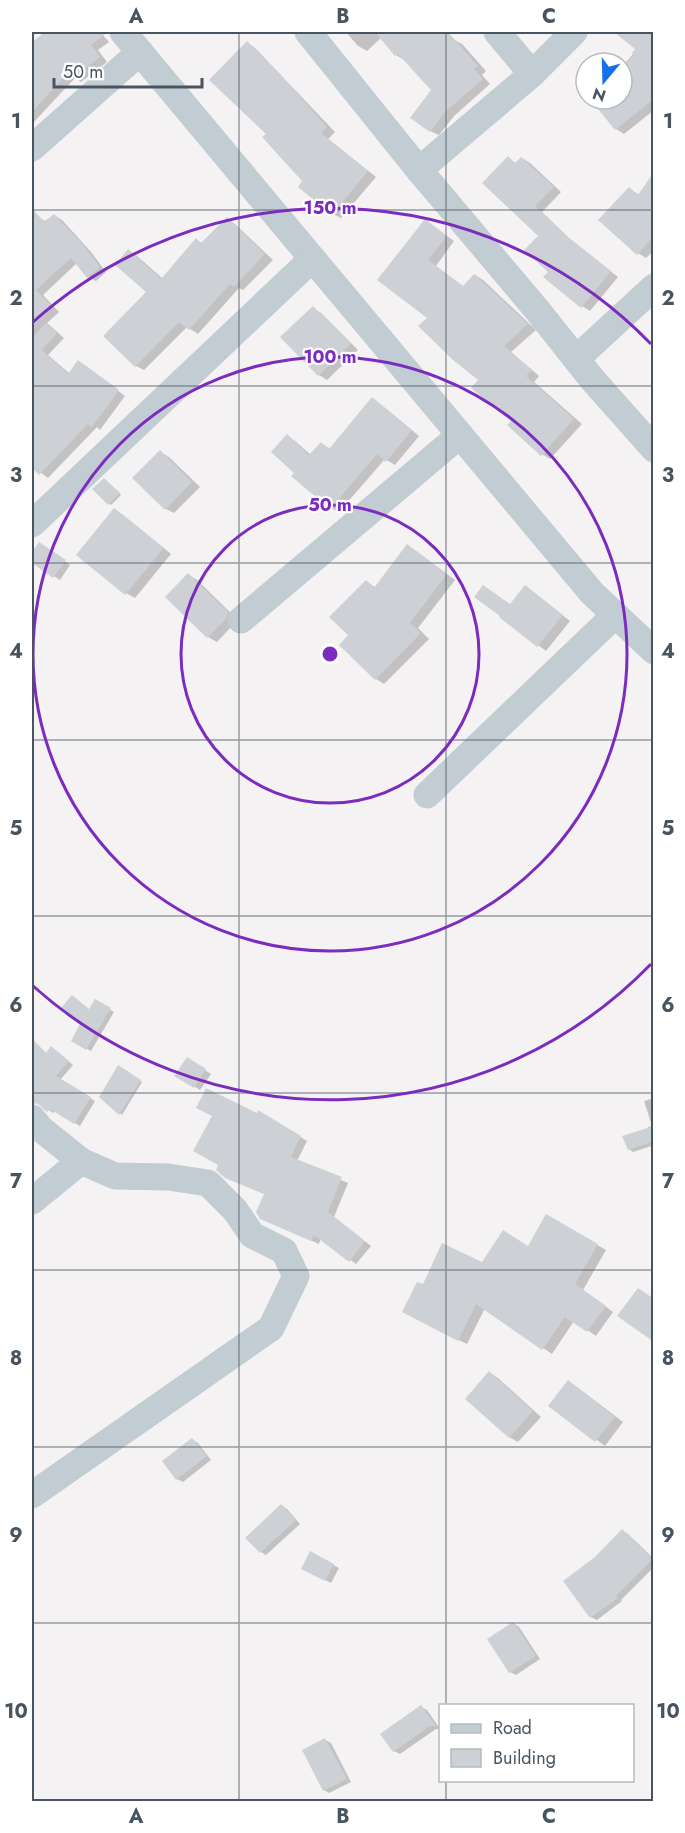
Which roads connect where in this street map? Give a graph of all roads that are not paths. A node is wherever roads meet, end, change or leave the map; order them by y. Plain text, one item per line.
1 (123, 32) edge
2 (308, 32) edge
3 (497, 32) edge
4 (574, 32) edge
5 (140, 52) junction
6 (532, 74) junction
7 (32, 148) edge
8 (419, 170) junction
9 (312, 260) junction
10 (654, 287) edge
11 (576, 359) junction
12 (460, 435) junction
13 (654, 449) edge
14 (32, 524) edge
15 (615, 615) junction
16 (241, 620) dead end
17 (654, 651) edge
18 (426, 795) dead end
19 (35, 1126) edge
20 (81, 1161) junction
21 (32, 1201) edge
22 (34, 1486) edge

1 - 5 street
2 - 8 street
3 - 6 street
4 - 6 street
5 - 7 street
5 - 9 street
6 - 8 street
8 - 11 street
9 - 12 street
9 - 14 street
10 - 11 street
11 - 13 street
12 - 15 street
12 - 16 street
15 - 17 street
15 - 18 street
19 - 20 street
20 - 21 street
20 - 22 street

